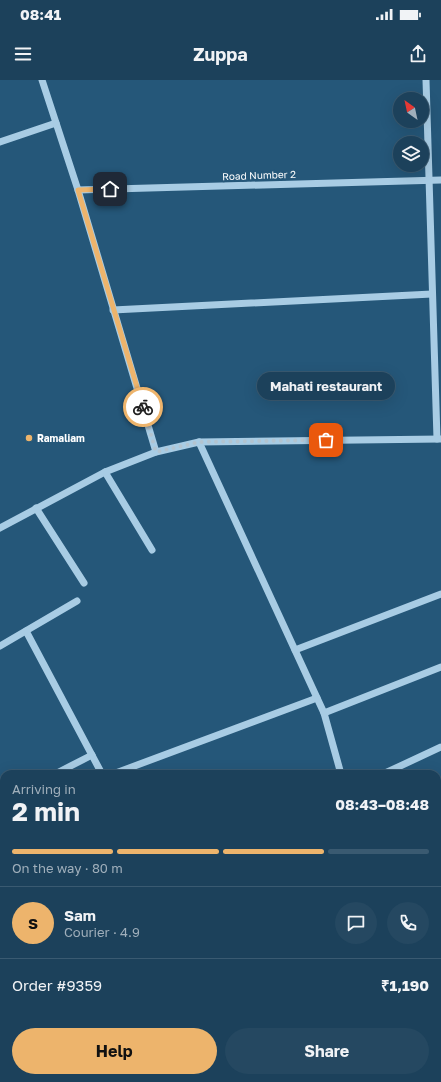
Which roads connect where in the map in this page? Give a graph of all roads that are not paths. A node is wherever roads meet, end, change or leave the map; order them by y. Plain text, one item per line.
1 (42, 80) edge
2 (426, 80) edge
3 (56, 123) junction
4 (0, 142) edge
5 (429, 180) junction
6 (441, 180) edge
7 (78, 190) junction
8 (432, 294) junction
9 (113, 310) junction
10 (439, 439) edge
11 (199, 442) junction
12 (156, 452) junction
13 (105, 472) junction
14 (36, 508) junction
15 (0, 528) edge
16 (152, 550) dead end
17 (84, 584) dead end
18 (441, 594) edge
19 (77, 601) dead end
20 (26, 631) junction
21 (1, 643) edge
22 (295, 650) junction
23 (441, 667) edge
24 (317, 698) junction
25 (324, 713) junction
26 (441, 747) edge
27 (92, 755) junction
28 (63, 770) edge
29 (100, 770) edge
30 (124, 770) edge
31 (340, 770) edge
32 (392, 770) edge

1 - 3 street
2 - 5 street
3 - 4 street
3 - 7 street
5 - 6 street, Road Number 2
5 - 7 street, Road Number 2
5 - 8 street
7 - 9 street
8 - 9 street
8 - 10 street
9 - 12 street
10 - 11 street
11 - 12 street
11 - 22 street
12 - 13 street
13 - 14 street
13 - 16 street
14 - 15 street
14 - 17 street
18 - 22 street
19 - 20 street
20 - 21 street
20 - 27 street
22 - 24 street
23 - 25 street
24 - 25 street
24 - 30 street
25 - 31 street
26 - 32 street
27 - 28 street
27 - 29 street

